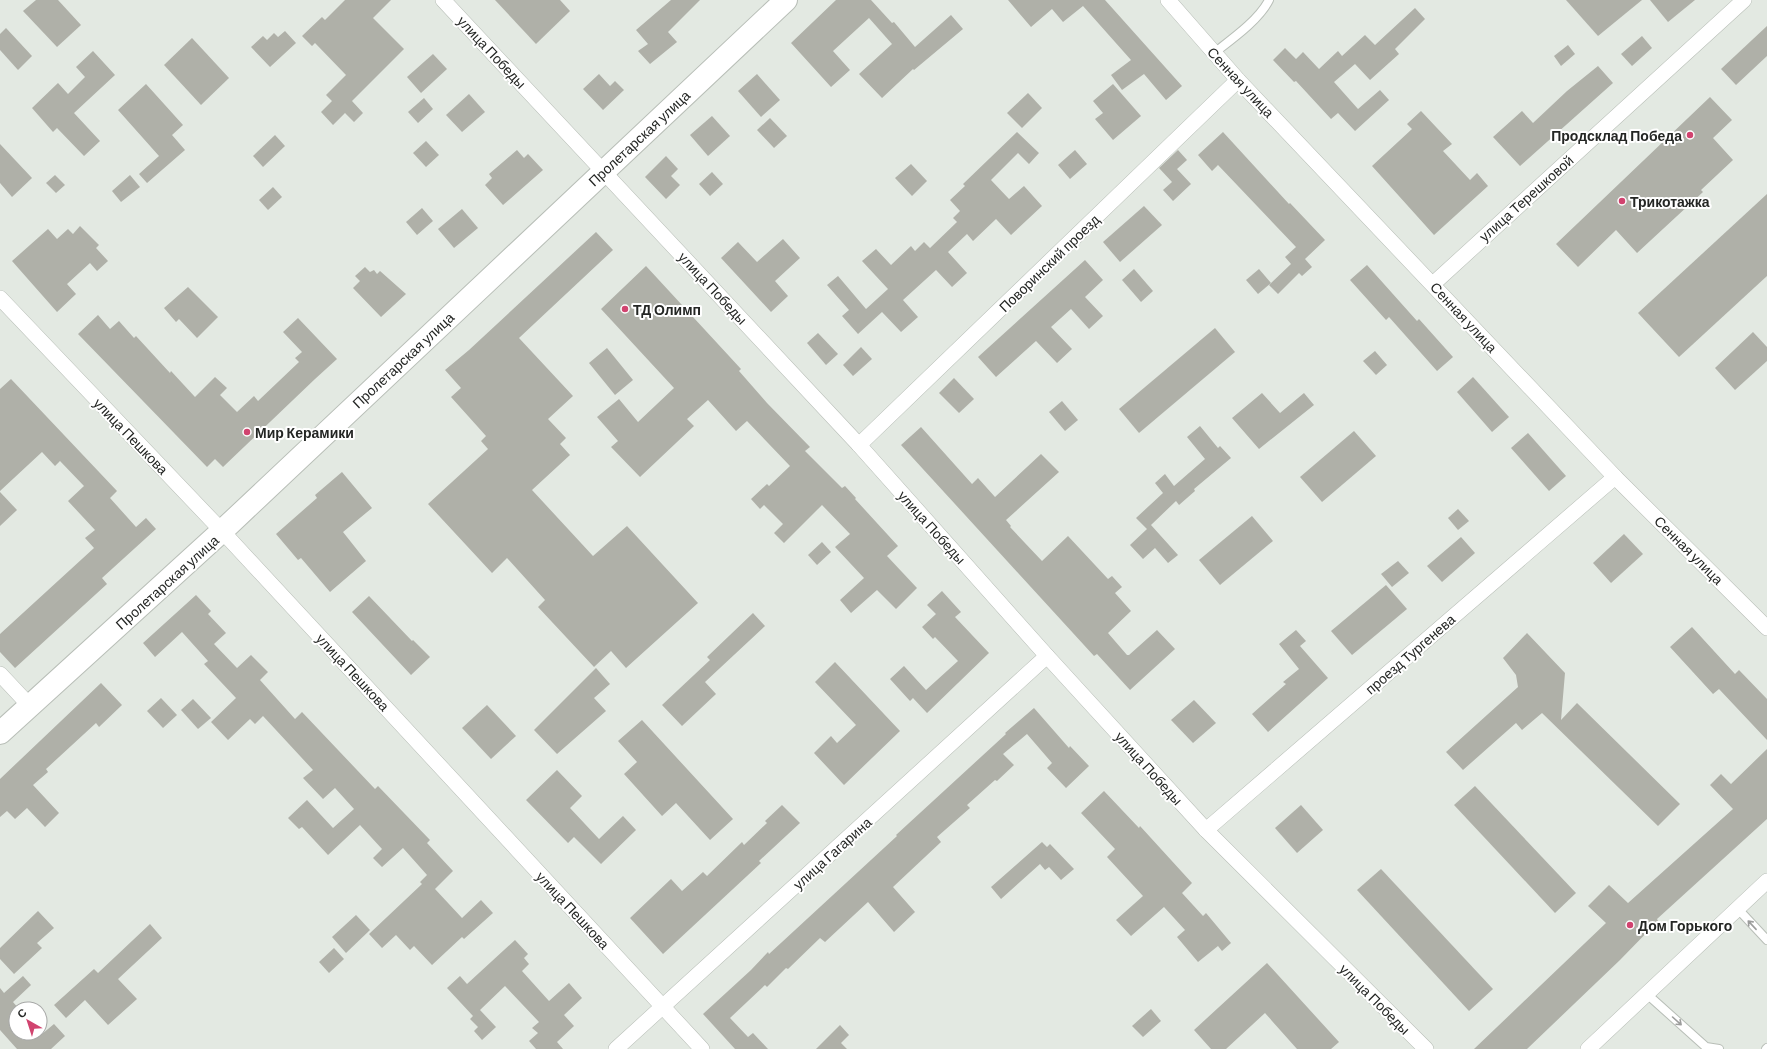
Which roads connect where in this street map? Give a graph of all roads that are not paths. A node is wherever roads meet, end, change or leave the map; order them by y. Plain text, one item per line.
1 (443, 0) edge
2 (786, 0) edge
3 (1168, 0) edge
4 (1270, 0) edge
5 (1744, 0) edge
6 (1214, 53) junction
7 (1238, 80) junction
8 (603, 171) junction
9 (1433, 284) junction
10 (0, 298) edge
11 (859, 445) junction
12 (1615, 477) junction
13 (222, 532) junction
14 (1767, 628) edge
15 (1047, 656) junction
16 (0, 674) edge
17 (30, 706) junction
18 (0, 734) edge
19 (1206, 830) junction
20 (1767, 881) edge
21 (1738, 909) junction
22 (1767, 940) edge
23 (1648, 995) junction
24 (663, 1007) junction
25 (616, 1049) edge
26 (702, 1049) edge
27 (1426, 1049) edge
28 (1588, 1049) edge
29 (1719, 1049) edge

1 - 8 street, улица Победы
2 - 8 street, Пролетарская улица
3 - 6 street, Сенная улица
4 - 6 lane
5 - 9 street, улица Терешковой
6 - 7 street, Сенная улица
7 - 9 street, Сенная улица
7 - 11 street, Поворинский проезд
8 - 11 street, улица Победы
8 - 13 street, Пролетарская улица
9 - 12 street, Сенная улица
10 - 13 street, улица Пешкова
11 - 15 street, улица Победы
12 - 14 street, Сенная улица
12 - 19 street, проезд Тургенева
13 - 17 street, Пролетарская улица
13 - 24 street, улица Пешкова
15 - 19 street, улица Победы
15 - 24 street, улица Гагарина
16 - 17 street
17 - 18 street, Пролетарская улица
19 - 27 street, улица Победы
20 - 21 street
22 -> 21 lane
21 - 23 street
23 - 28 street
23 -> 29 lane
24 - 25 street, улица Гагарина
24 - 26 street, улица Пешкова

